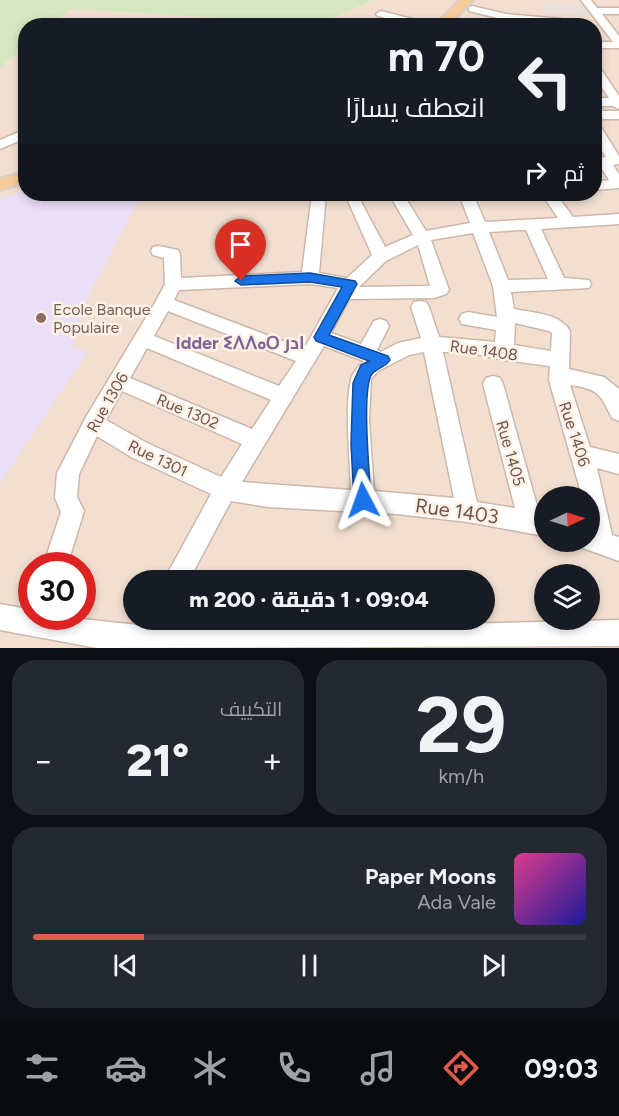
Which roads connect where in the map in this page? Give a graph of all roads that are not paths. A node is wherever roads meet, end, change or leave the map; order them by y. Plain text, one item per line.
1 (585, 0) edge
2 (473, 3) edge
3 (619, 5) edge
4 (393, 8) dead end
5 (595, 11) junction
6 (381, 14) junction
7 (372, 18) edge
8 (397, 18) edge
9 (451, 18) edge
10 (461, 18) edge
11 (498, 18) edge
12 (600, 18) edge
13 (602, 21) edge
14 (619, 44) edge
15 (602, 45) edge
16 (602, 86) edge
17 (602, 104) edge
18 (618, 107) edge
19 (602, 112) edge
20 (18, 137) edge
21 (0, 145) edge
22 (602, 146) edge
23 (608, 161) edge
24 (18, 172) edge
25 (0, 178) edge
26 (18, 179) edge
27 (0, 185) edge
28 (602, 185) edge
29 (335, 201) edge
30 (341, 201) edge
31 (400, 201) edge
32 (469, 201) edge
33 (554, 201) edge
34 (619, 219) edge
35 (569, 222) junction
36 (531, 224) junction
37 (478, 227) junction
38 (422, 237) junction
39 (159, 251) dead end
40 (381, 256) junction
41 (310, 278) junction
42 (173, 284) junction
43 (583, 284) dead end
44 (559, 285) junction
45 (502, 286) junction
46 (347, 289) junction
47 (164, 303) junction
48 (420, 307) dead end
49 (468, 320) dead end
50 (506, 320) junction
51 (380, 326) dead end
52 (321, 337) junction
53 (143, 339) junction
54 (432, 344) junction
55 (504, 353) junction
56 (374, 356) junction
57 (308, 358) junction
58 (559, 368) junction
59 (118, 381) junction
60 (493, 384) dead end
61 (284, 397) junction
62 (619, 412) edge
63 (93, 423) junction
64 (257, 441) junction
65 (581, 455) junction
66 (619, 464) edge
67 (225, 490) junction
68 (363, 500) junction
69 (468, 511) junction
70 (534, 514) edge
71 (534, 522) edge
72 (604, 544) edge
73 (60, 552) edge
74 (181, 570) edge
75 (0, 617) edge
76 (18, 619) edge
77 (75, 630) edge
78 (619, 633) edge
79 (146, 638) edge
80 (398, 644) edge

1 - 5 street
2 - 9 main road
2 - 10 main road
2 - 11 street
3 - 5 street
4 - 6 street
5 - 12 street
6 - 7 street
6 - 8 street
13 - 14 street
14 - 15 street
16 - 18 street
17 - 18 street
18 - 19 street
20 - 21 street
22 - 23 street
23 - 28 street
24 - 25 main road
26 - 27 main road
29 - 41 street
30 - 40 street
31 - 38 street
32 - 37 street
33 - 35 street
34 - 35 street
35 - 36 street
36 - 37 street
36 - 44 street
37 - 38 street
37 - 45 street
38 - 40 street
38 - 46 street
39 - 42 street, Rue 1306
40 - 46 street
41 - 42 street
41 - 46 street
42 - 47 street, Rue 1306
43 - 44 street
44 - 45 street
45 - 50 street
46 - 52 street
47 - 53 street, Rue 1306
47 - 57 street
48 - 54 street
49 - 50 street
50 - 55 street
50 - 58 street, Rue 1406
51 - 56 street
52 - 56 street
52 - 57 street
53 - 59 street, Rue 1306
53 - 61 street
54 - 55 street, Rue 1408
54 - 56 street, Rue 1408
54 - 69 street
55 - 58 street, Rue 1408
56 - 68 street, Rue 1408
57 - 61 street
58 - 62 street, Rue 1408
58 - 65 street, Rue 1406
59 - 63 street, Rue 1306
59 - 64 street, Rue 1302
60 - 70 street, Rue 1405
61 - 64 street
63 - 67 street, Rue 1301
63 - 73 street, Rue 1306
64 - 67 street
65 - 66 street
65 - 72 street, Rue 1406
67 - 68 street, Rue 1403
67 - 74 street
68 - 69 street, Rue 1403
69 - 71 street, Rue 1403
75 - 76 street
77 - 79 street
78 - 80 street
79 - 80 street

